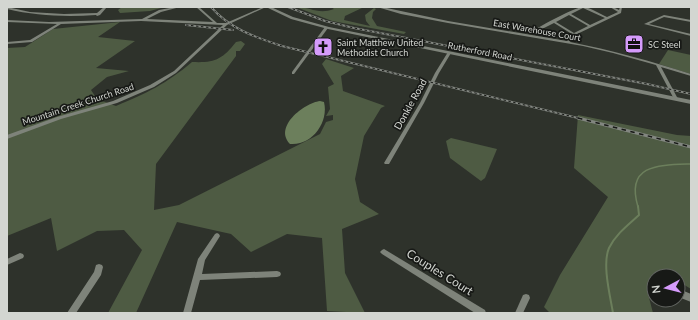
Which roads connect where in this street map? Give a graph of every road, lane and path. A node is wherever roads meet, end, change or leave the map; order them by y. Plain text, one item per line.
1 (23, 7) edge
2 (106, 7) edge
3 (179, 7) edge
4 (197, 7) edge
5 (265, 7) edge
6 (268, 7) edge
7 (378, 7) edge
8 (582, 7) edge
9 (611, 7) edge
10 (621, 7) edge
11 (7, 8) edge
12 (16, 10) junction
13 (620, 12) junction
14 (99, 14) junction
15 (569, 14) junction
16 (607, 18) junction
17 (144, 20) junction
18 (92, 21) junction
19 (553, 21) junction
20 (691, 21) edge
21 (7, 22) edge
22 (61, 22) junction
23 (217, 24) junction
24 (226, 24) junction
25 (590, 26) junction
26 (326, 28) junction
27 (535, 31) dead end
28 (574, 34) junction
29 (691, 34) edge
30 (7, 43) edge
31 (567, 43) junction
32 (449, 53) junction
33 (657, 64) junction
34 (294, 72) dead end
35 (691, 75) edge
36 (676, 99) junction
37 (691, 102) edge
38 (7, 137) edge
39 (387, 163) dead end
40 (217, 236) dead end
41 (384, 252) dead end
42 (20, 256) dead end
43 (7, 262) edge
44 (99, 267) dead end
45 (277, 274) dead end
46 (197, 277) junction
47 (526, 298) dead end
48 (71, 313) edge
49 (187, 313) edge
50 (482, 313) edge
51 (519, 313) edge

1 - 12 street
2 - 14 street
3 - 17 street
4 - 23 street
5 - 24 street
6 - 26 street, Rutherford Road
7 - 31 street, East Warehouse Court
8 - 15 street
8 - 16 street
9 - 13 street
10 - 13 street
11 - 12 street
12 - 14 street
13 - 16 street
14 - 18 street
15 - 19 street
15 - 25 street
16 - 25 street
17 - 18 street
17 - 23 street
18 - 22 street
19 - 27 street
19 - 28 street
20 - 29 street
21 - 22 street
22 - 30 street
23 - 24 street
24 - 38 street, Mountain Creek Church Road
25 - 28 street
26 - 32 street, Rutherford Road
26 - 34 street
28 - 31 street
31 - 33 street, East Warehouse Court
32 - 36 street, Rutherford Road
32 - 39 street, Donkle Road
33 - 35 street, East Warehouse Court
33 - 36 street
36 - 37 street, Rutherford Road
40 - 46 street
41 - 50 street, Couples Court
42 - 43 street
44 - 48 street
45 - 46 street
46 - 49 street
47 - 51 street

